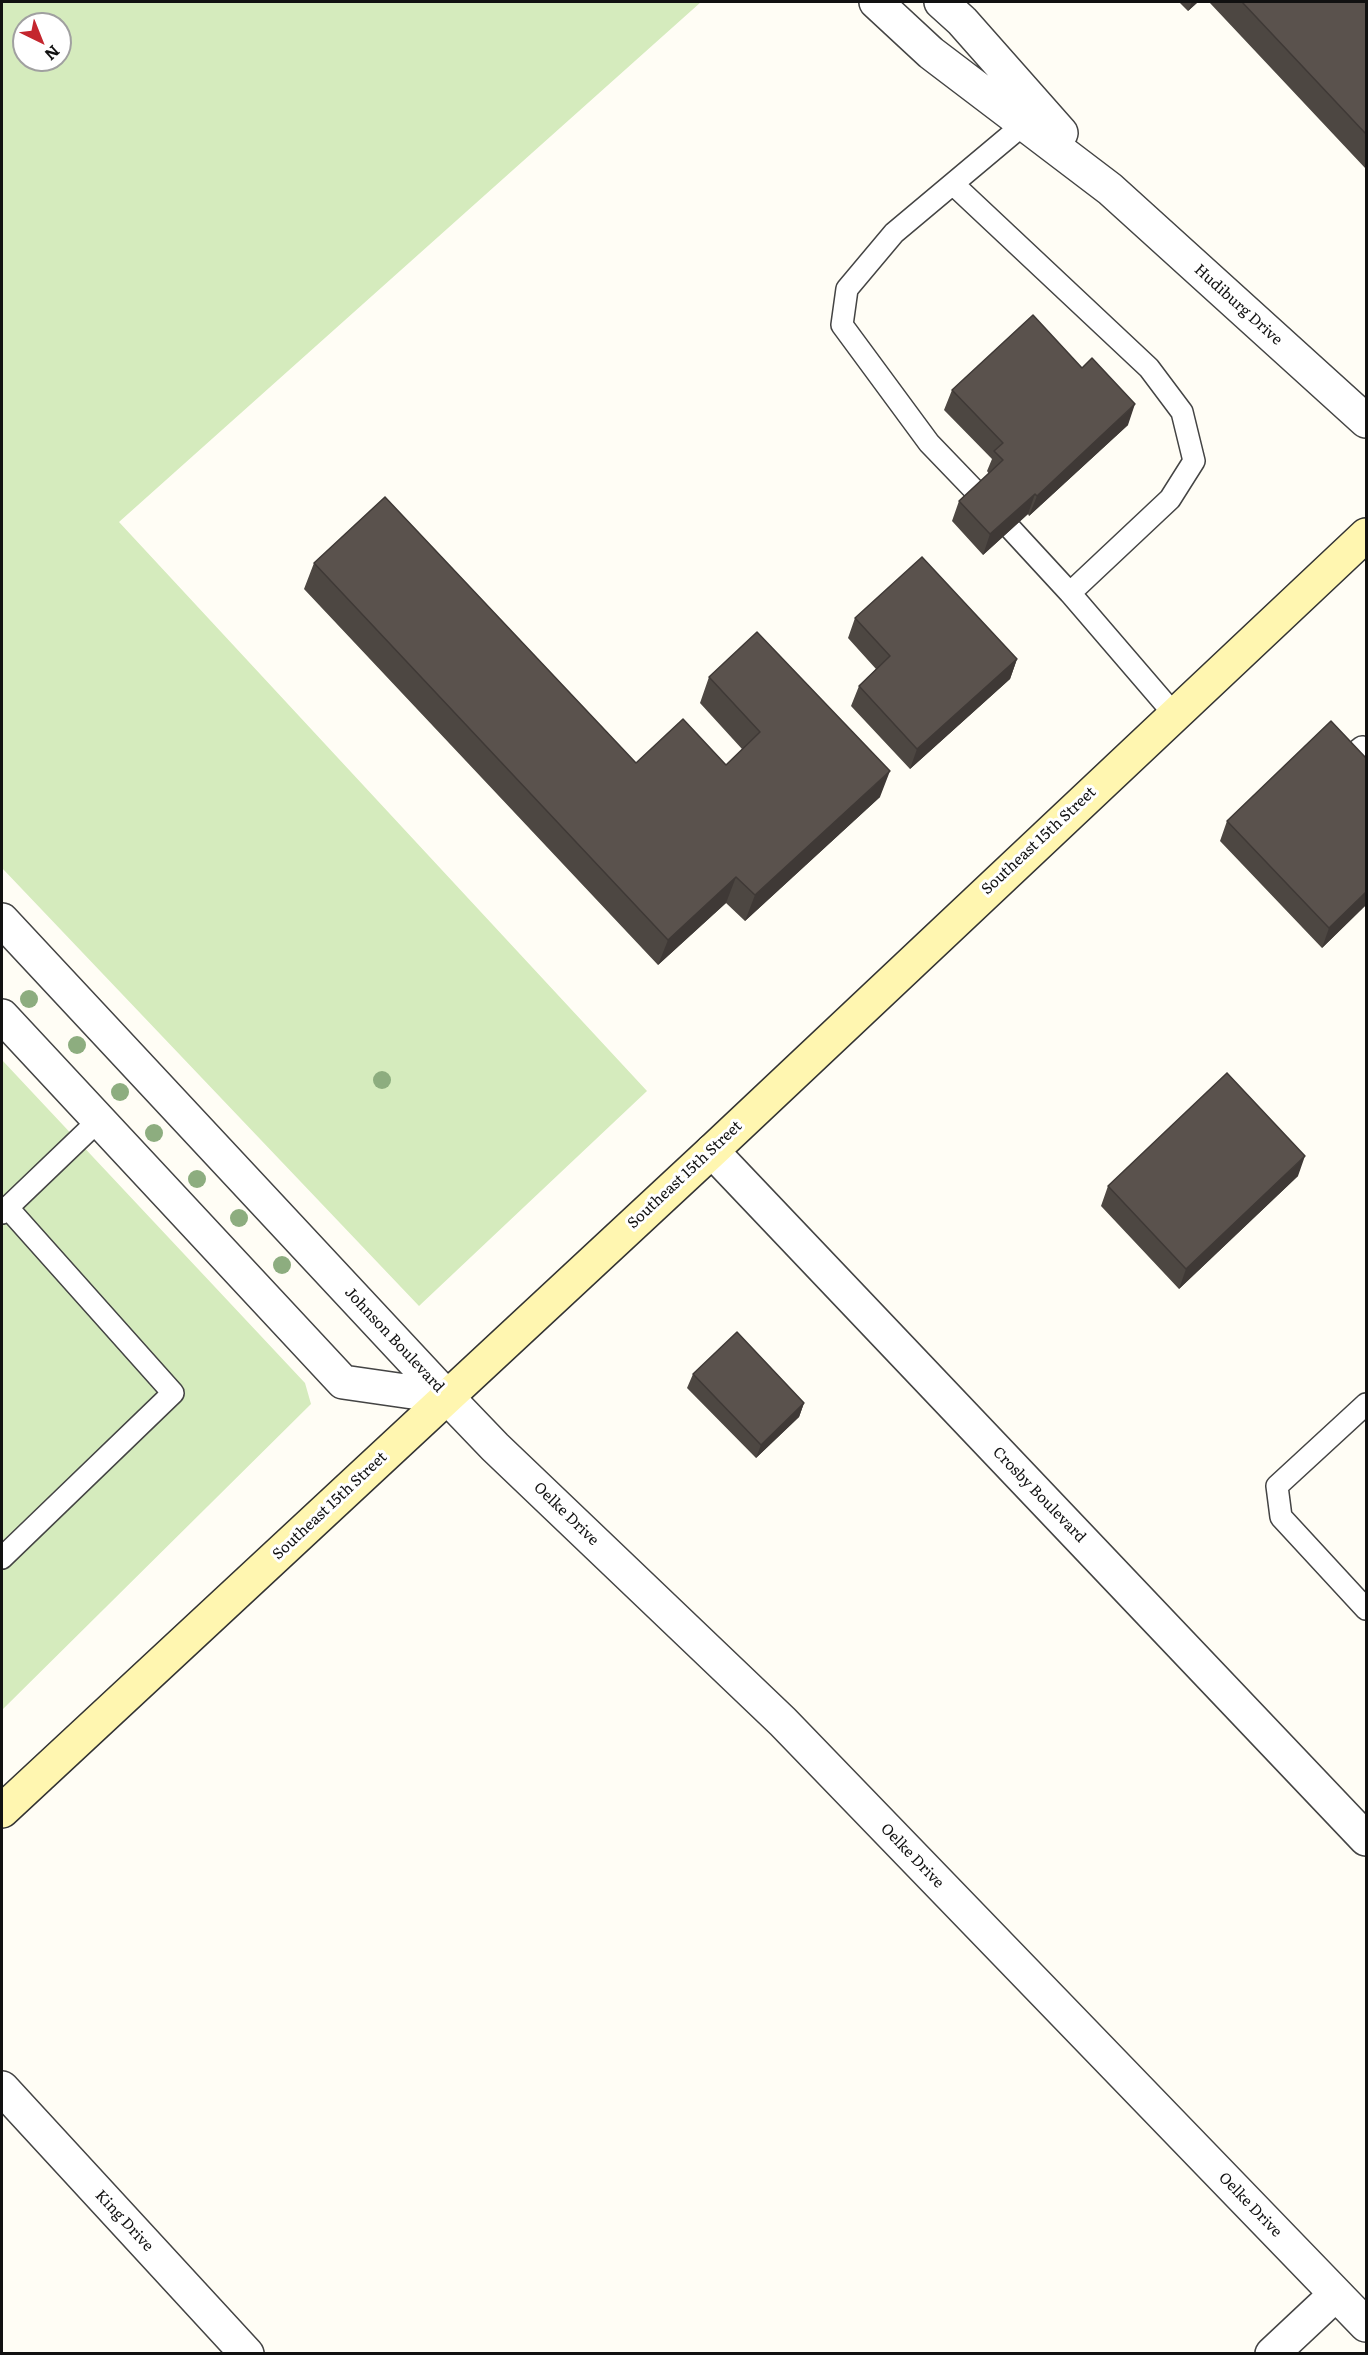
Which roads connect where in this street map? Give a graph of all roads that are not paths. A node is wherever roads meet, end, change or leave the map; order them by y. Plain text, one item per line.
1 (876, 2) edge
2 (941, 2) edge
3 (1024, 124) junction
4 (953, 184) junction
5 (1110, 189) junction
6 (1366, 421) edge
7 (980, 496) edge
8 (1011, 529) edge
9 (1366, 535) edge
10 (1070, 592) junction
11 (1174, 714) junction
12 (1365, 747) edge
13 (1318, 781) edge
14 (2, 920) edge
15 (2, 1016) edge
16 (99, 1120) junction
17 (712, 1150) junction
18 (4, 1210) edge
19 (447, 1397) junction
20 (1366, 1404) edge
21 (2, 1558) edge
22 (1366, 1609) edge
23 (2, 1811) edge
24 (1366, 1839) edge
25 (2, 2088) edge
26 (1336, 2295) junction
27 (1366, 2325) edge
28 (247, 2354) edge
29 (1272, 2354) edge

1 - 3 street, Hudiburg Drive
2 - 5 street, Hudiburg Drive
3 - 4 lane
3 - 5 street, Hudiburg Drive
4 - 7 lane
4 - 10 lane
5 - 6 street, Hudiburg Drive
8 - 10 lane
9 - 11 main road, Southeast 15th Street
10 - 11 lane
11 - 17 main road, Southeast 15th Street
12 - 13 lane
14 - 19 street, Johnson Boulevard
15 - 16 street, Johnson Boulevard
16 - 18 lane
16 - 19 street, Johnson Boulevard
17 - 19 main road, Southeast 15th Street
17 - 24 street, Crosby Boulevard
18 - 21 lane
19 - 23 main road, Southeast 15th Street
19 - 26 street, Oelke Drive
20 - 22 lane
25 - 28 street, King Drive
26 - 27 street, Oelke Drive
26 - 29 street

